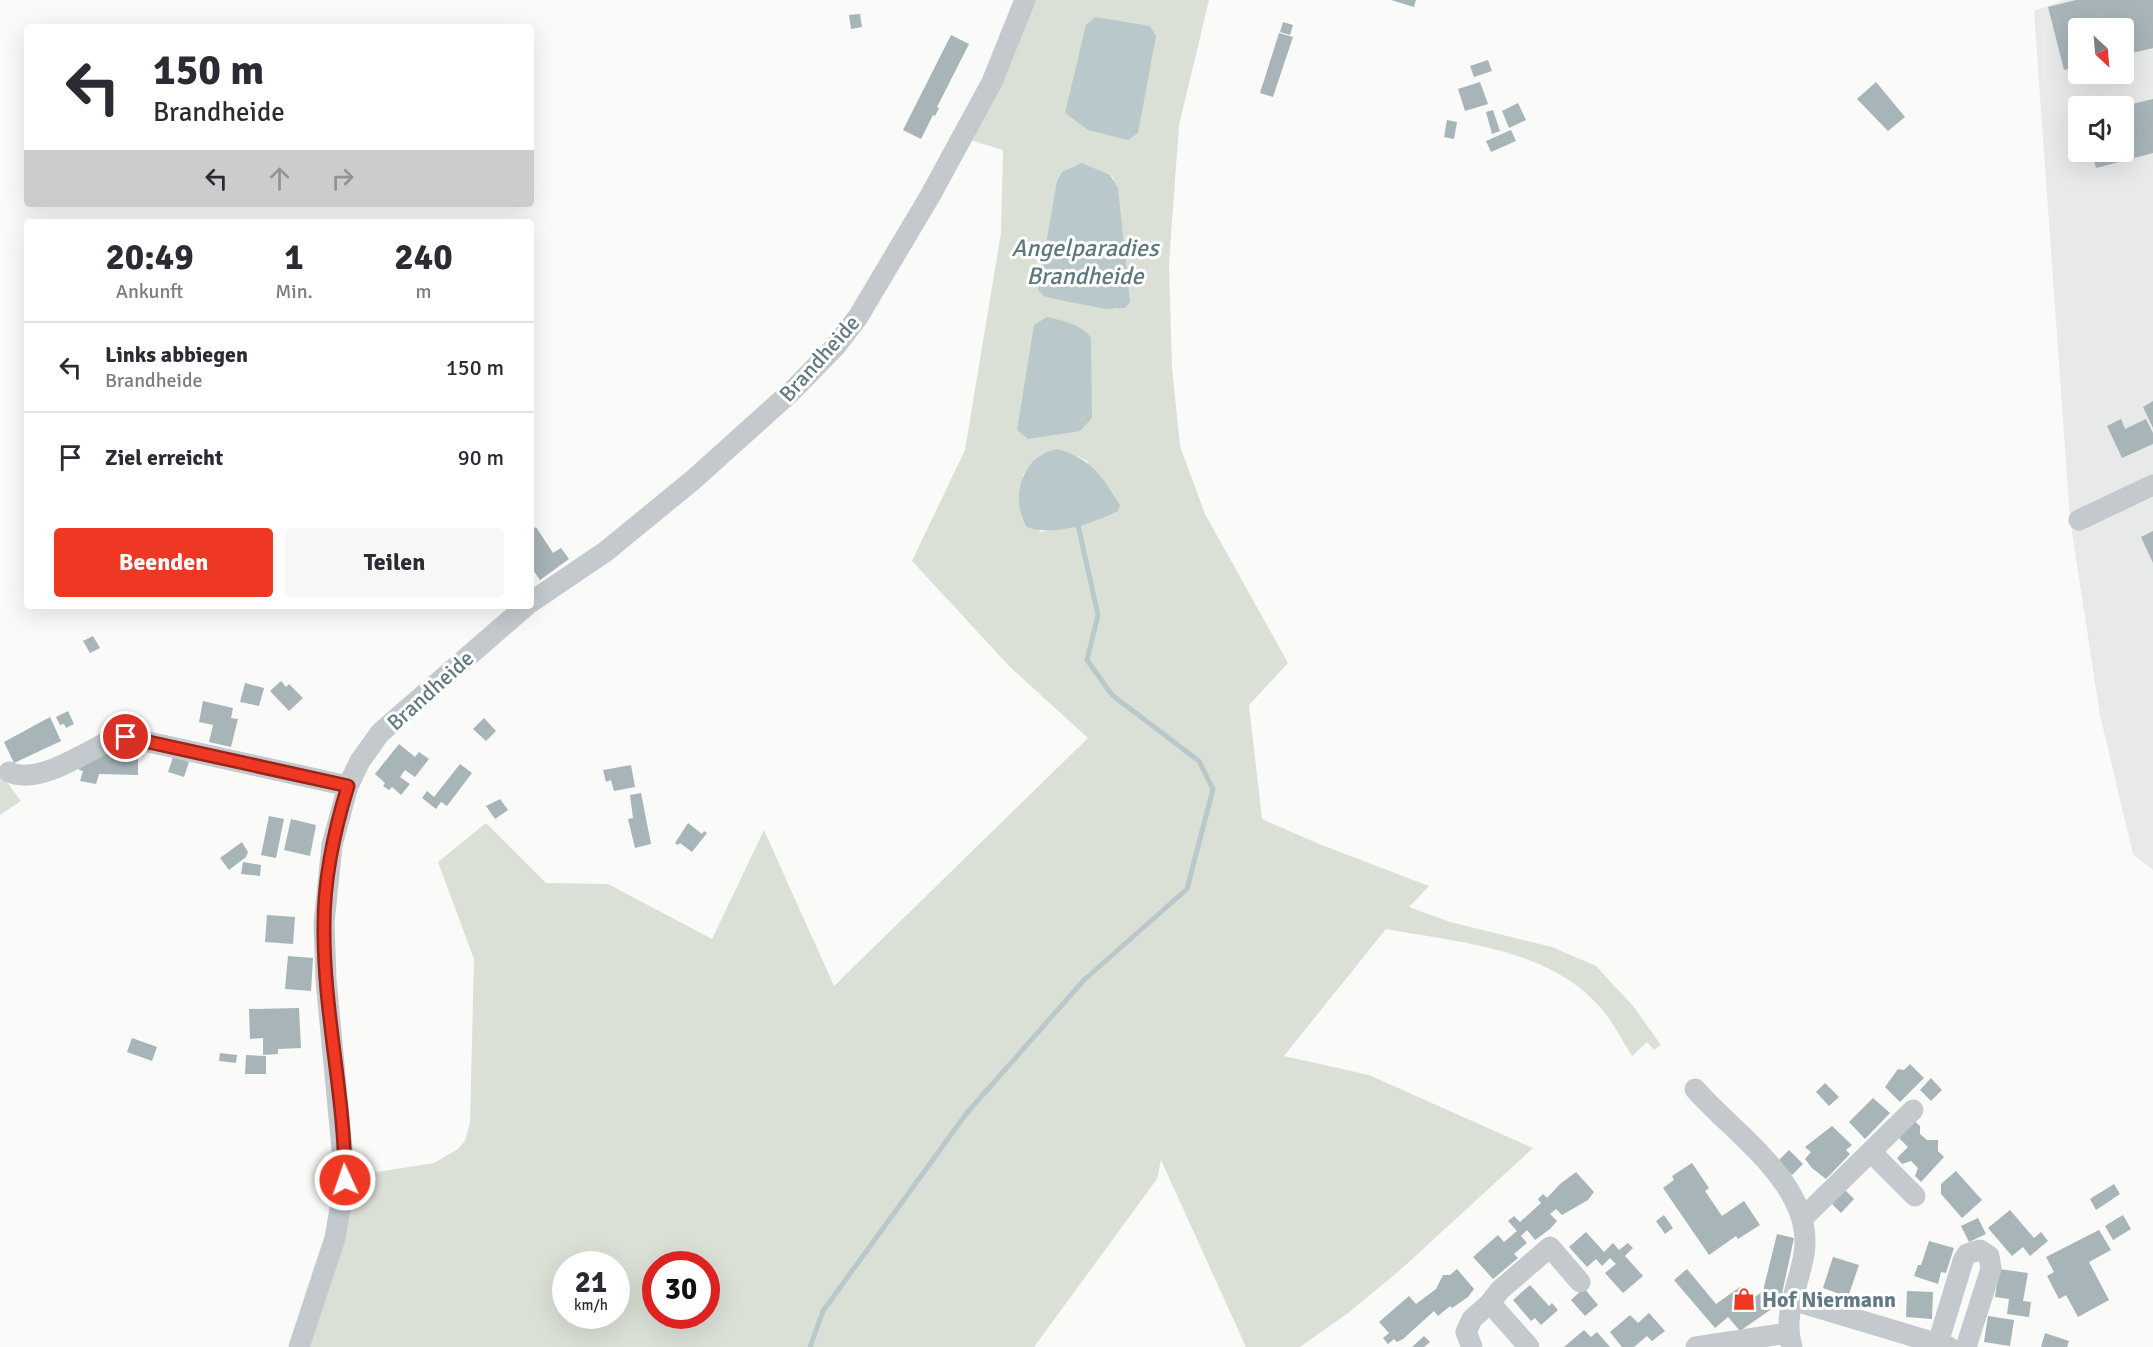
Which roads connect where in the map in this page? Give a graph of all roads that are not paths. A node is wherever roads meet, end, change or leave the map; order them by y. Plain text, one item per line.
1 (1025, 0) edge
2 (2153, 485) edge
3 (2079, 520) dead end
4 (534, 600) edge
5 (523, 609) edge
6 (9, 772) dead end
7 (348, 786) junction
8 (1695, 1089) dead end
9 (1913, 1110) dead end
10 (1871, 1152) junction
11 (1915, 1196) dead end
12 (1803, 1218) junction
13 (1580, 1282) dead end
14 (1792, 1300) junction
15 (1490, 1303) junction
16 (1790, 1340) edge
17 (1520, 1344) edge
18 (1944, 1345) edge
19 (299, 1347) edge
20 (1472, 1347) edge
21 (1696, 1347) edge
22 (1966, 1347) edge

1 - 4 street, Brandheide
2 - 3 street
5 - 7 street, Brandheide
6 - 7 street
7 - 19 street, Brandheide
8 - 12 street
9 - 10 street
10 - 11 street
10 - 12 street
12 - 14 street
13 - 15 street
14 - 16 street
14 - 18 street
15 - 17 street
15 - 20 street
16 - 21 street
18 - 22 street

